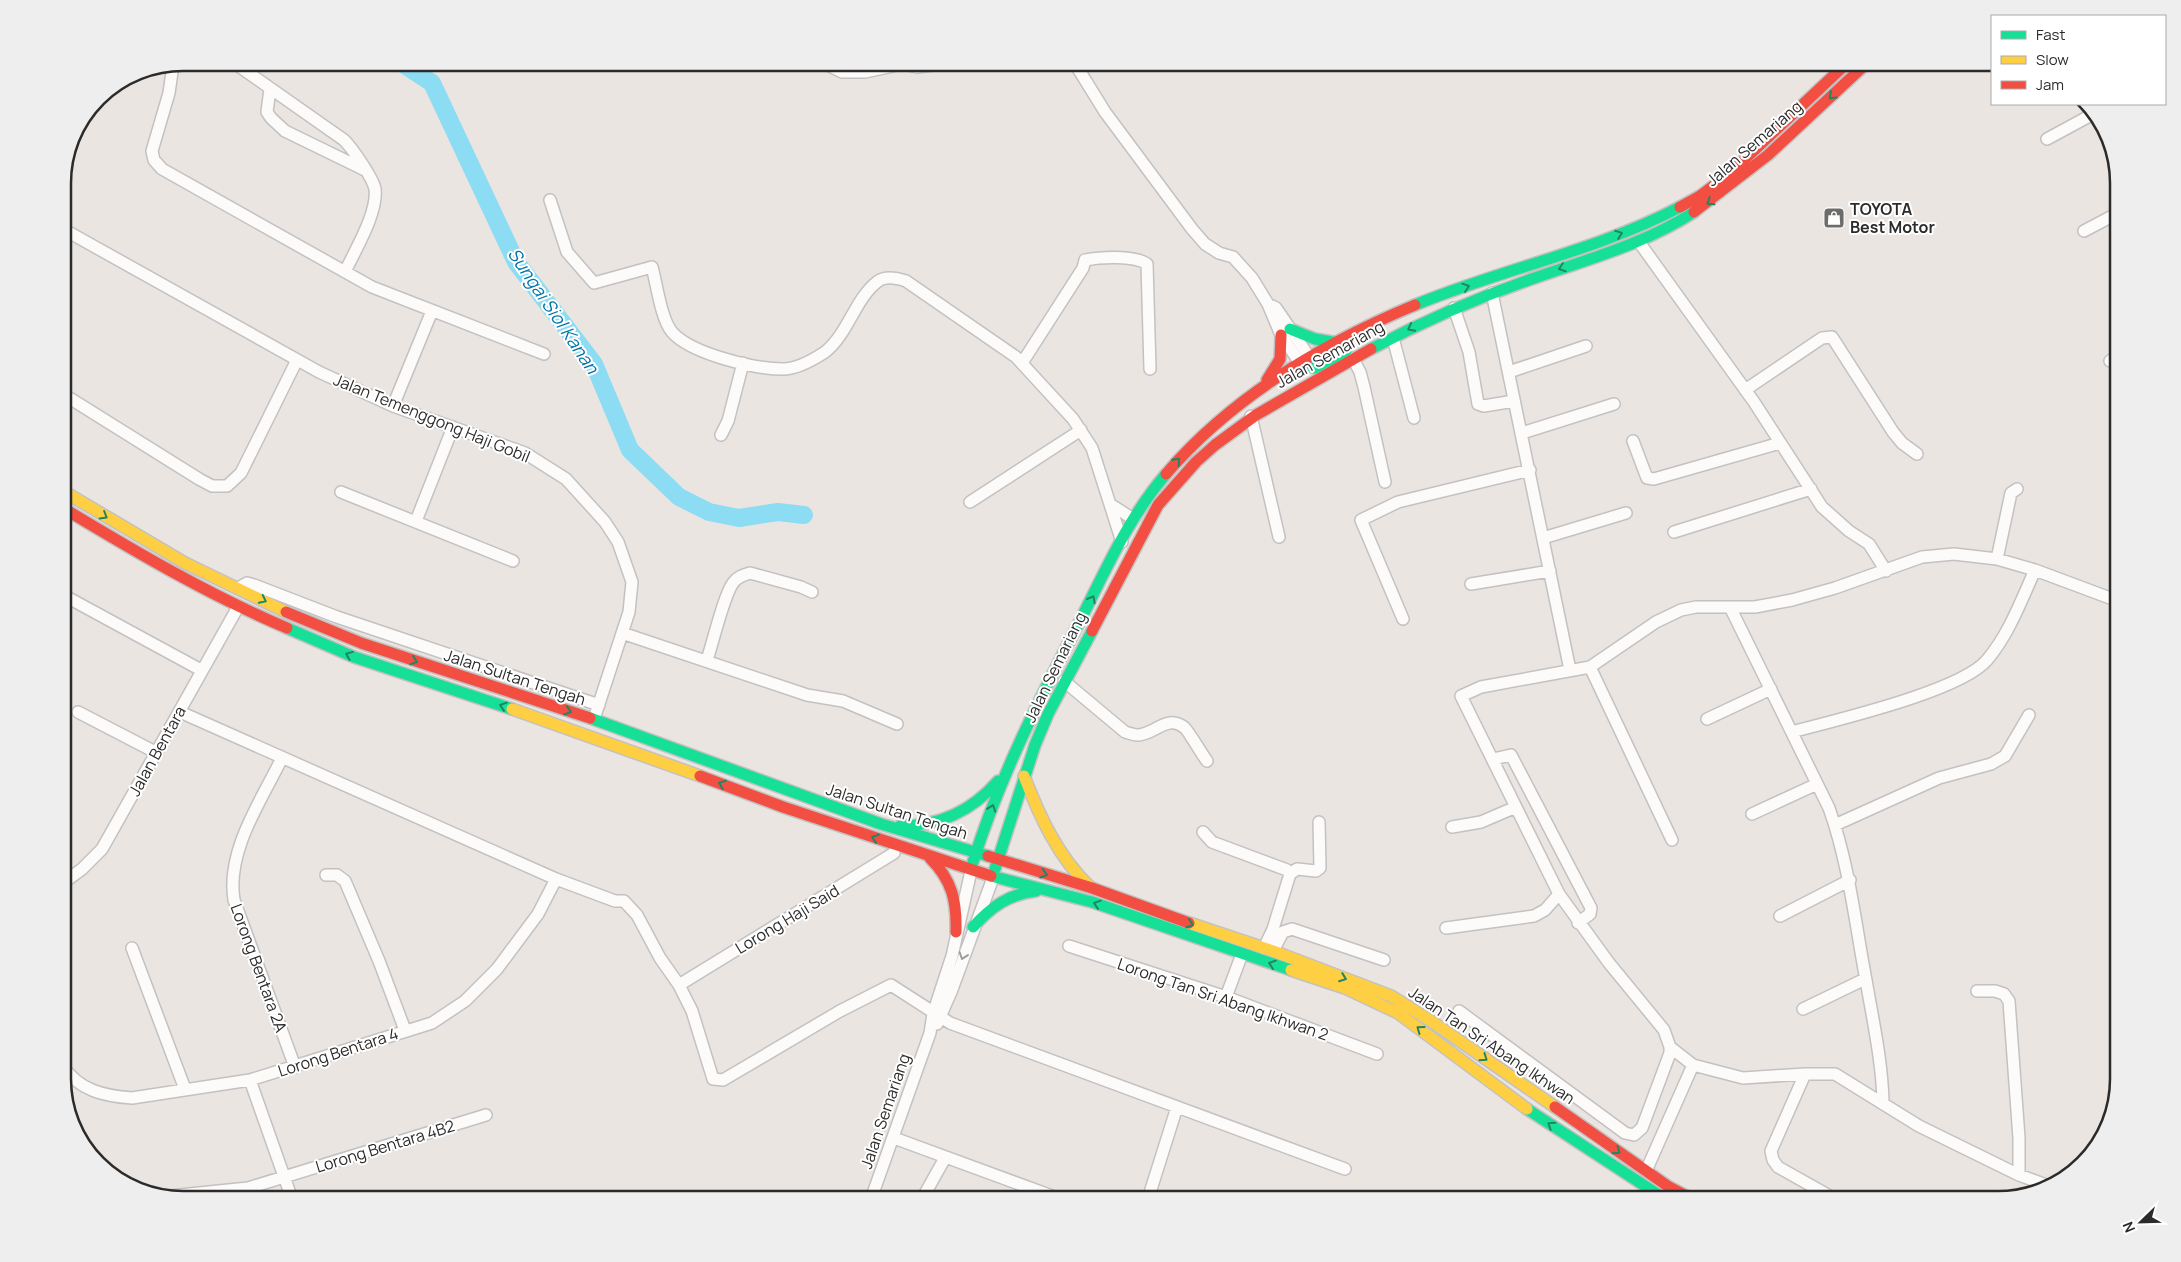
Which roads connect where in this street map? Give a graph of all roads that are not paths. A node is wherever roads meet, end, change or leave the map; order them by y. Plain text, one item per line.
1 (245, 71) edge
2 (840, 71) edge
3 (870, 71) edge
4 (1080, 71) edge
5 (1838, 71) edge
6 (1858, 71) edge
7 (172, 72) edge
8 (270, 89) junction
9 (2088, 117) edge
10 (2048, 139) dead end
11 (365, 170) junction
12 (550, 200) dead end
13 (2110, 217) edge
14 (2084, 231) dead end
15 (71, 233) edge
16 (1639, 242) junction
17 (345, 272) junction
18 (1492, 293) junction
19 (1454, 308) junction
20 (432, 312) junction
21 (1286, 332) junction
22 (1391, 339) junction
23 (1338, 343) junction
24 (1586, 346) dead end
25 (544, 354) dead end
26 (1353, 359) junction
27 (297, 360) junction
28 (1305, 360) junction
29 (743, 363) junction
30 (1022, 363) junction
31 (1150, 369) dead end
32 (1509, 372) junction
33 (1262, 387) junction
34 (1745, 390) junction
35 (71, 399) edge
36 (1514, 401) junction
37 (1614, 404) dead end
38 (393, 406) junction
39 (1250, 416) junction
40 (1414, 418) dead end
41 (452, 427) junction
42 (1081, 430) junction
43 (1522, 433) junction
44 (720, 435) dead end
45 (1633, 442) dead end
46 (1780, 443) junction
47 (1917, 454) dead end
48 (1530, 470) junction
49 (1385, 482) dead end
50 (1811, 489) junction
51 (2017, 489) dead end
52 (341, 492) dead end
53 (71, 495) edge
54 (970, 502) dead end
55 (1110, 504) junction
56 (71, 513) edge
57 (1626, 513) dead end
58 (1136, 517) junction
59 (416, 521) junction
60 (1674, 532) dead end
61 (1280, 537) dead end
62 (1543, 538) junction
63 (1122, 542) junction
64 (1997, 559) junction
65 (513, 561) dead end
66 (2035, 570) junction
67 (1550, 571) junction
68 (1886, 571) junction
69 (1471, 584) dead end
70 (238, 588) junction
71 (812, 592) dead end
72 (2110, 598) edge
73 (71, 599) edge
74 (238, 607) junction
75 (1730, 607) junction
76 (1403, 619) dead end
77 (622, 633) junction
78 (707, 660) junction
79 (1590, 667) junction
80 (201, 670) junction
81 (1570, 670) junction
82 (1064, 681) junction
83 (1771, 689) junction
84 (599, 705) junction
85 (78, 712) dead end
86 (180, 712) junction
87 (2029, 715) dead end
88 (594, 719) junction
89 (1707, 719) dead end
90 (897, 724) dead end
91 (1792, 732) junction
92 (156, 753) junction
93 (282, 758) junction
94 (1493, 759) junction
95 (1207, 761) dead end
96 (1004, 773) junction
97 (1024, 776) junction
98 (1817, 784) junction
99 (1516, 807) junction
100 (1752, 814) dead end
101 (1319, 822) dead end
102 (881, 824) junction
103 (1835, 825) junction
104 (1452, 828) dead end
105 (1203, 832) dead end
106 (1672, 840) dead end
107 (894, 853) dead end
108 (976, 854) junction
109 (927, 855) junction
110 (998, 860) junction
111 (971, 871) junction
112 (1290, 874) junction
113 (326, 875) dead end
114 (71, 877) edge
115 (993, 878) junction
116 (556, 879) junction
117 (1850, 880) junction
118 (1092, 888) junction
119 (1043, 890) junction
120 (1559, 894) junction
121 (1144, 914) junction
122 (1780, 916) dead end
123 (1578, 923) junction
124 (973, 927) junction
125 (1446, 928) dead end
126 (956, 932) junction
127 (1069, 946) dead end
128 (132, 948) dead end
129 (1269, 950) junction
130 (1242, 954) junction
131 (1384, 960) dead end
132 (1865, 979) junction
133 (679, 985) junction
134 (1977, 991) dead end
135 (1226, 997) junction
136 (1803, 1009) dead end
137 (1459, 1011) dead end
138 (937, 1015) junction
139 (405, 1030) junction
140 (1670, 1047) junction
141 (1377, 1054) dead end
142 (1693, 1064) junction
143 (295, 1067) junction
144 (1805, 1074) junction
145 (71, 1079) edge
146 (250, 1080) junction
147 (185, 1089) junction
148 (1883, 1102) junction
149 (1177, 1107) junction
150 (486, 1115) dead end
151 (894, 1138) junction
152 (945, 1158) junction
153 (1345, 1168) dead end
154 (1646, 1171) junction
155 (2019, 1175) junction
156 (283, 1176) junction
157 (2040, 1183) edge
158 (219, 1191) edge
159 (289, 1191) edge
160 (874, 1191) edge
161 (927, 1191) edge
162 (1035, 1191) edge
163 (1151, 1191) edge
164 (1651, 1191) edge
165 (1678, 1191) edge
166 (1819, 1191) edge

1 - 8 street
2 - 3 street
4 - 21 street
23 -> 5 main road, Jalan Semariang
6 -> 16 main road, Jalan Semariang
7 - 17 street
8 - 11 street
8 - 11 street
9 - 10 street
11 - 17 street
12 - 29 street
13 - 14 street
15 - 27 street, Jalan Temenggong Haji Gobil
16 -> 18 main road, Jalan Semariang
16 - 34 street
17 - 20 street
18 - 19 main road, Jalan Semariang
18 - 32 street
19 -> 22 main road, Jalan Semariang
19 - 36 street
20 - 25 street
20 - 38 street
21 - 23 main road
21 - 28 street
21 - 33 main road
22 - 26 main road, Jalan Semariang
22 - 28 main road
22 - 40 street
23 - 28 main road, Jalan Semariang
24 - 32 street
26 - 39 main road, Jalan Semariang
26 - 49 street
27 - 35 street
27 - 38 street, Jalan Temenggong Haji Gobil
28 - 33 main road, Jalan Semariang
29 - 30 street
29 - 44 street
30 - 31 street
30 - 42 street
32 - 36 street
58 -> 33 main road, Jalan Semariang
34 - 46 street
34 - 47 street
36 - 43 street
37 - 43 street
38 - 41 street, Jalan Temenggong Haji Gobil
39 - 61 street
39 - 82 main road, Jalan Semariang
41 - 59 street
41 - 77 street, Jalan Temenggong Haji Gobil
42 - 54 street
42 - 55 street
43 - 48 street
45 - 46 street
46 - 50 street
48 - 62 street
48 - 76 street
50 - 60 street
50 - 68 street
51 - 64 street
52 - 59 street
53 -> 70 main road, Jalan Sultan Tengah
55 - 58 street
55 - 63 street
56 - 74 main road, Jalan Sultan Tengah
57 - 62 street
58 - 63 main road, Jalan Semariang
59 - 65 street
62 - 67 street
96 -> 63 main road, Jalan Semariang
64 - 66 street
64 - 68 street
66 - 72 street
66 - 91 street
67 - 69 street
67 - 81 street
68 - 75 street
70 - 84 street
70 -> 88 main road, Jalan Sultan Tengah
71 - 78 street
73 - 80 street
74 - 80 street, Jalan Bentara
109 -> 74 main road, Jalan Sultan Tengah
75 - 79 street
75 - 83 street
77 - 78 street
77 - 84 street, Jalan Temenggong Haji Gobil
78 - 90 street
79 - 81 street
79 - 106 street
80 - 86 street, Jalan Bentara
81 - 94 street
82 - 95 street
82 - 97 main road, Jalan Semariang
83 - 89 street
83 - 91 street
84 - 88 street, Jalan Temenggong Haji Gobil
85 - 92 street
86 - 92 street, Jalan Bentara
86 - 93 street
87 - 103 street
88 - 102 main road, Jalan Sultan Tengah
91 - 98 street
92 - 114 street, Jalan Bentara
93 - 116 street
93 - 143 street, Lorong Bentara 2A
94 - 99 street
94 - 123 street
96 - 102 main road
108 -> 96 main road, Jalan Semariang
97 - 110 main road, Jalan Semariang
97 - 118 main road
98 - 100 street
98 - 103 street
99 - 104 street
99 - 120 street
101 - 112 street
102 - 108 main road, Jalan Sultan Tengah
103 - 117 street
105 - 112 street
107 - 133 street, Lorong Haji Said
108 - 110 main road, Jalan Sultan Tengah
108 - 111 main road, Jalan Semariang
109 - 111 main road, Jalan Sultan Tengah
109 - 126 main road
110 - 115 main road, Jalan Semariang
110 -> 118 main road, Jalan Sultan Tengah
111 - 115 main road, Jalan Sultan Tengah
111 - 126 street
112 - 129 street
113 - 139 street
115 - 119 main road, Jalan Sultan Tengah
115 - 124 street
116 - 133 street
116 - 139 street, Lorong Bentara 4
117 - 122 street
117 - 132 street
118 - 121 main road, Jalan Sultan Tengah
121 -> 119 main road, Jalan Sultan Tengah
119 - 124 main road
120 - 123 street
120 - 125 street
121 -> 129 main road, Jalan Tan Sri Abang Ikhwan
121 - 130 main road, Jalan Tan Sri Abang Ikhwan
123 - 140 street
124 -> 138 street
126 - 138 street
127 - 135 street, Lorong Tan Sri Abang Ikhwan 2
128 - 147 street
129 - 131 street
129 -> 154 main road, Jalan Tan Sri Abang Ikhwan
130 - 135 street
164 -> 130 main road, Jalan Tan Sri Abang Ikhwan
132 - 136 street
132 - 148 street
133 - 138 street
134 - 155 street
135 - 141 street, Lorong Tan Sri Abang Ikhwan 2
137 - 140 street
138 - 149 street
138 - 151 street, Jalan Semariang
139 - 143 street, Lorong Bentara 4
140 - 142 street
142 - 144 street
142 - 154 street
143 - 146 street, Lorong Bentara 4
144 - 148 street
144 - 166 street
145 - 147 street, Lorong Bentara 4
146 - 147 street, Lorong Bentara 4
146 - 156 street
148 - 155 street
149 - 153 street
149 - 163 street
150 - 156 street, Lorong Bentara 4B2
151 - 152 street
151 - 160 street, Jalan Semariang
152 - 161 street
152 - 162 street
154 - 165 main road, Jalan Tan Sri Abang Ikhwan
155 - 157 street
156 - 158 street, Lorong Bentara 4B2
156 - 159 street

